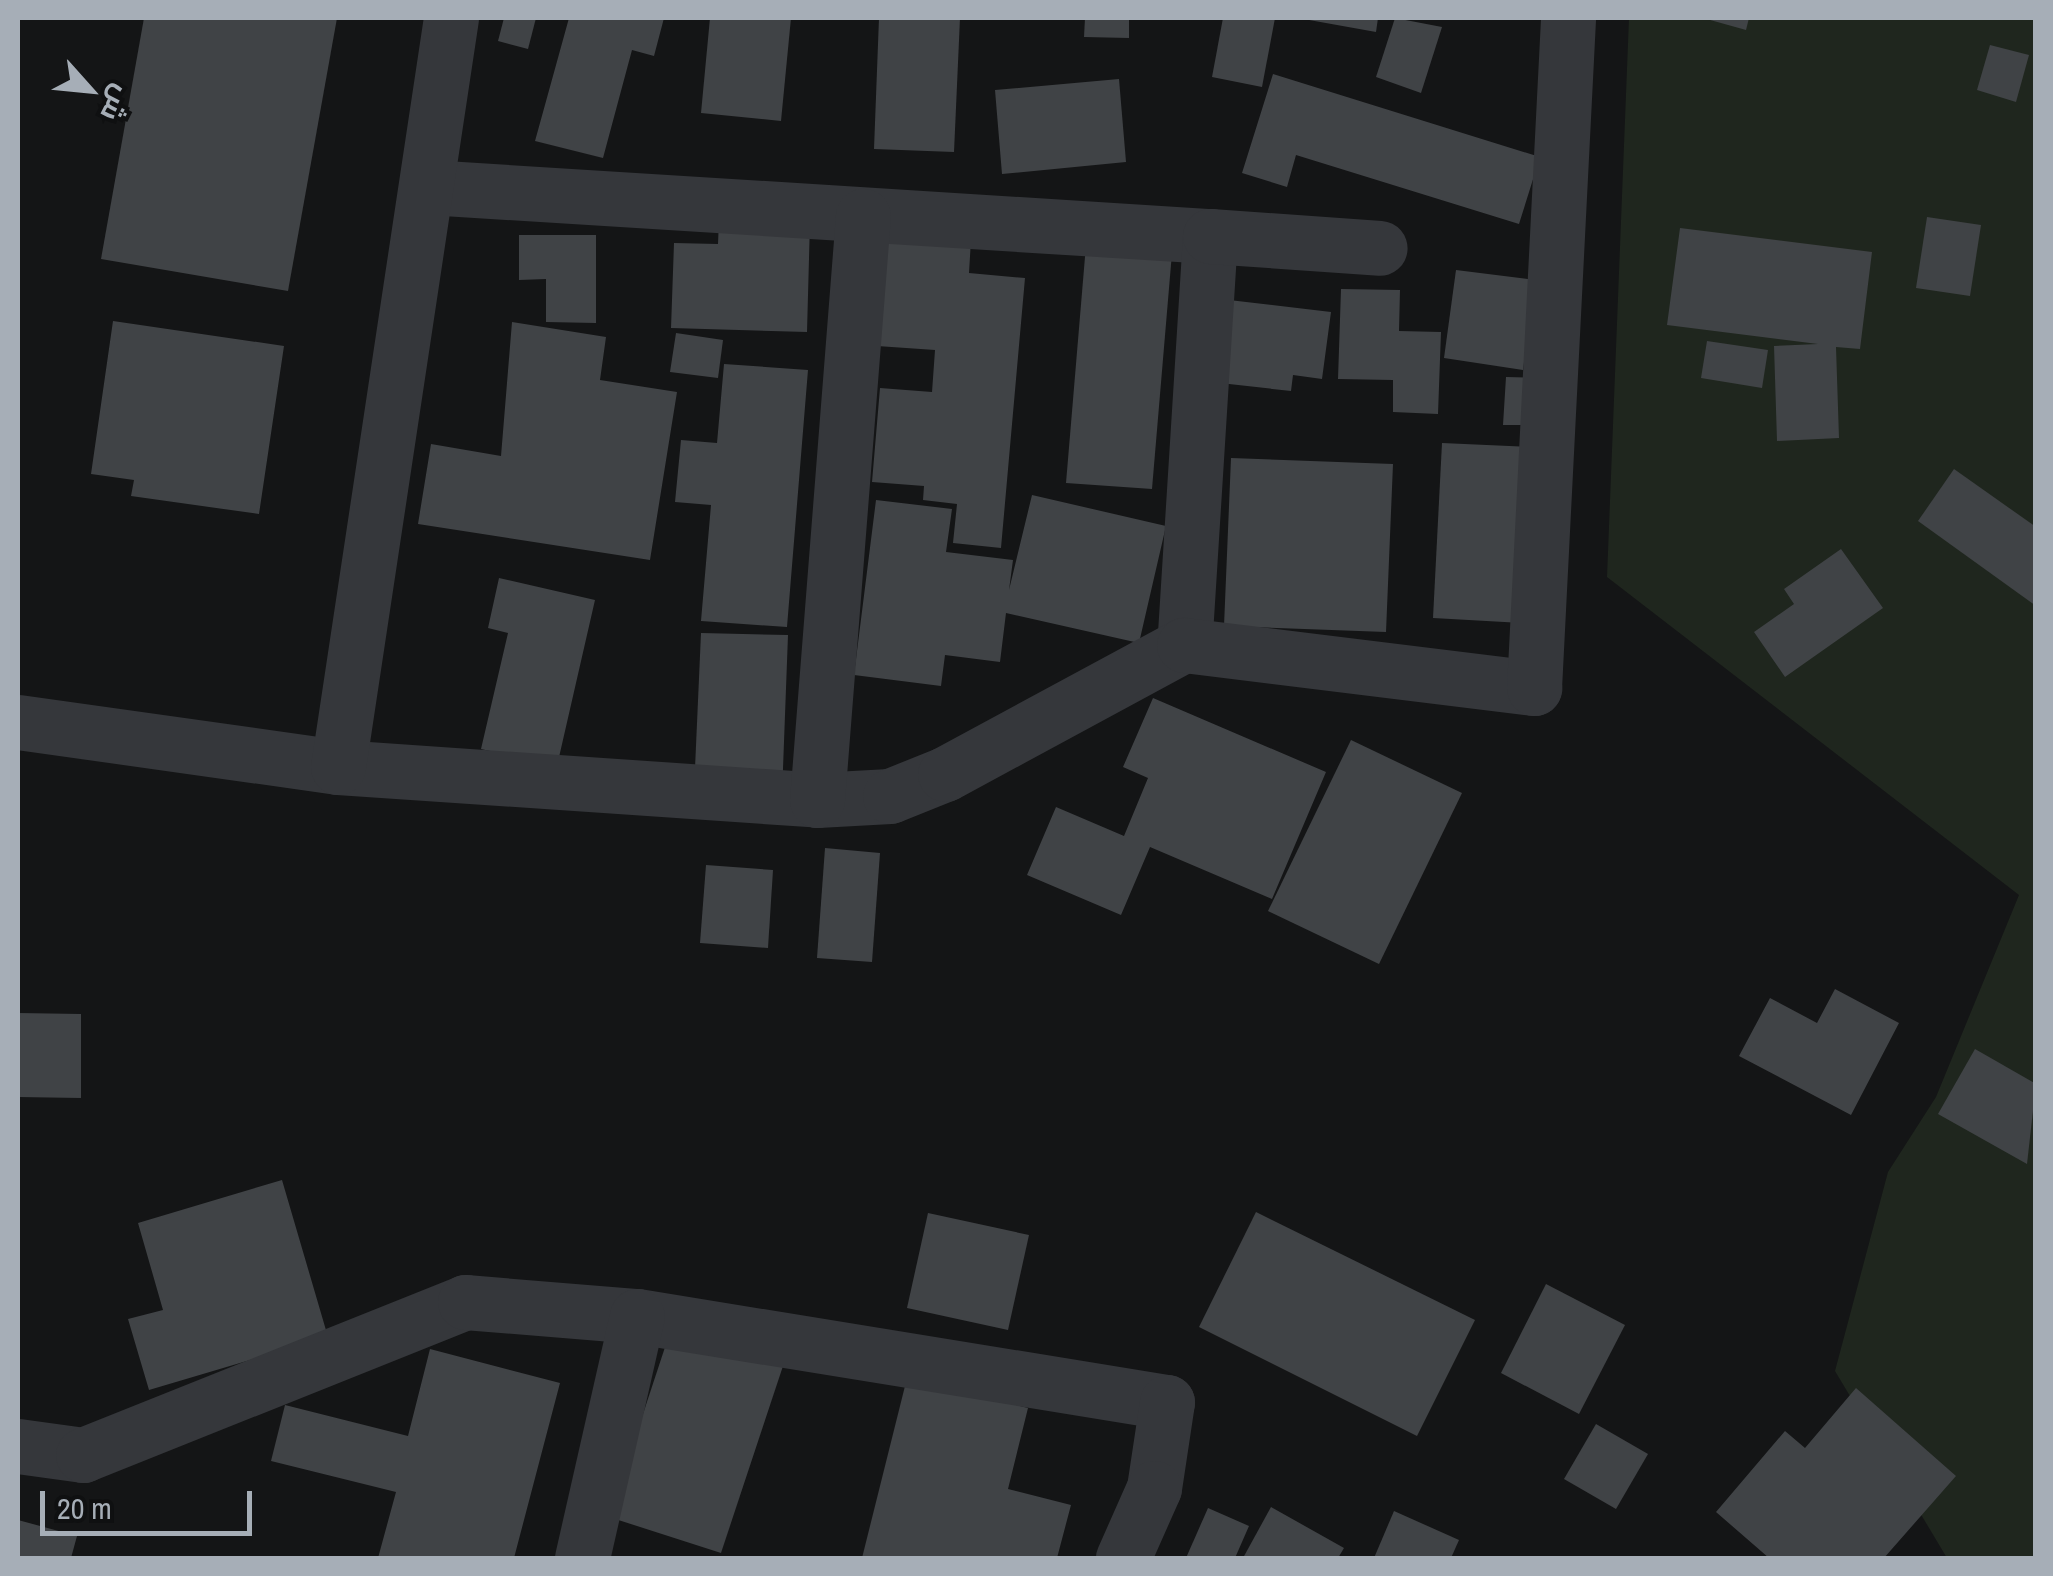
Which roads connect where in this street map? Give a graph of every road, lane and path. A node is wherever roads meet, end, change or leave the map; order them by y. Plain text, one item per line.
1 (451, 18) edge
2 (1568, 18) edge
3 (428, 188) junction
4 (863, 216) junction
5 (1210, 236) junction
6 (1380, 248) dead end
7 (1184, 645) junction
8 (18, 722) edge
9 (338, 767) junction
10 (817, 800) junction
11 (638, 1316) junction
12 (18, 1446) edge
13 (582, 1558) edge
14 (1123, 1558) edge

1 - 3 street
2 - 7 street
3 - 4 street
3 - 9 street
4 - 5 street
4 - 10 street
5 - 6 street
5 - 7 street
7 - 10 street
8 - 9 street
9 - 10 street
11 - 12 street
11 - 13 street
11 - 14 street

